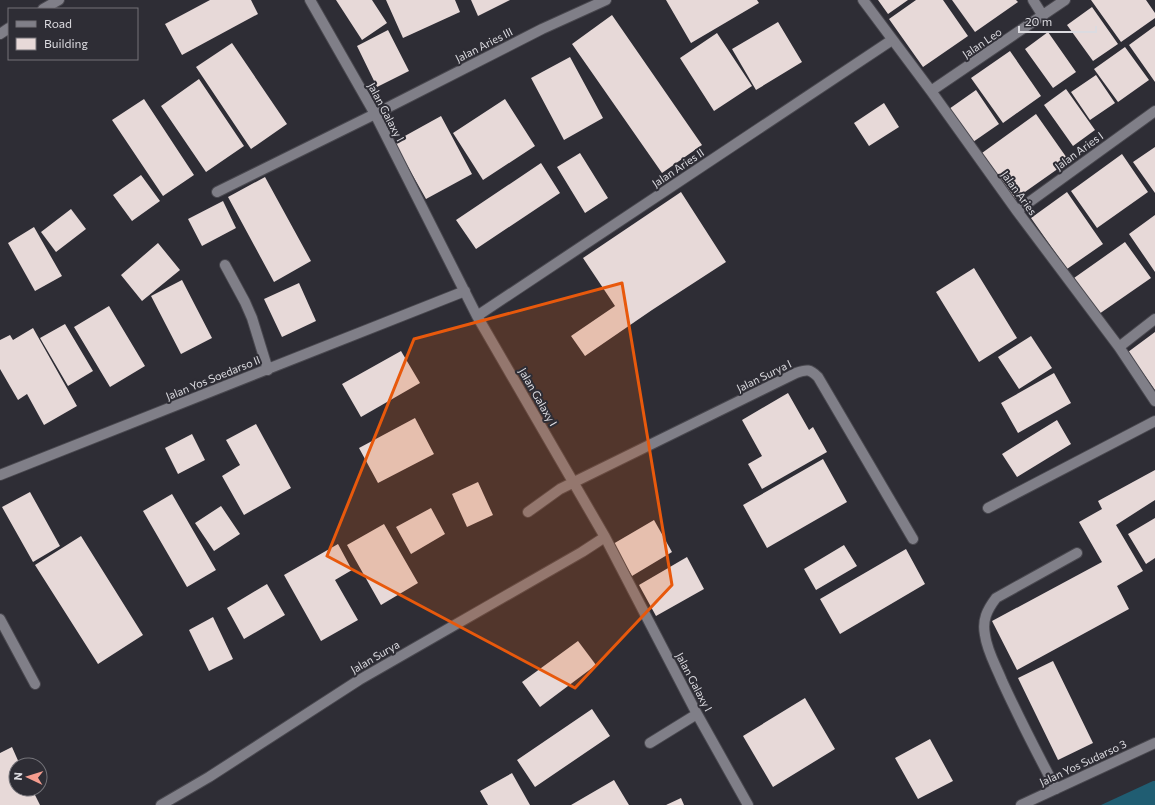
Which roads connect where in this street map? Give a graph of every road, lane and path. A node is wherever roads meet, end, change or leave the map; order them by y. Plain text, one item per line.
1 (59, 0) edge
2 (310, 0) edge
3 (606, 0) edge
4 (863, 0) edge
5 (1033, 0) edge
6 (1065, 0) edge
7 (45, 8) edge
8 (1043, 16) junction
9 (892, 40) junction
10 (931, 91) junction
11 (1155, 111) edge
12 (375, 114) junction
13 (217, 192) dead end
14 (1017, 211) junction
15 (224, 265) dead end
16 (465, 291) junction
17 (477, 316) junction
18 (1155, 319) edge
19 (1119, 347) junction
20 (268, 370) junction
21 (1155, 401) edge
22 (1155, 421) edge
23 (0, 475) edge
24 (574, 483) junction
25 (988, 508) dead end
26 (528, 512) dead end
27 (605, 537) junction
28 (913, 539) dead end
29 (1077, 553) dead end
30 (0, 619) edge
31 (35, 684) dead end
32 (697, 714) junction
33 (650, 743) dead end
34 (1155, 743) edge
35 (1056, 789) junction
36 (161, 805) edge
37 (748, 805) edge
38 (1021, 805) edge

1 - 7 street
2 - 12 street, Jalan Galaxy I
3 - 12 street, Jalan Aries III
4 - 9 street, Jalan Aries
5 - 8 street
6 - 8 street, Jalan Leo
8 - 10 street, Jalan Leo
9 - 10 street, Jalan Aries
9 - 17 street, Jalan Aries II
10 - 14 street, Jalan Aries
11 - 14 street, Jalan Aries I
12 - 13 street, Jalan Aries III
12 - 16 street, Jalan Galaxy I
14 - 19 street, Jalan Aries
15 - 20 street
16 - 17 street, Jalan Galaxy I
16 - 20 street, Jalan Yos Soedarso II
17 - 24 street, Jalan Galaxy I
18 - 19 street
19 - 21 street, Jalan Aries
20 - 23 street, Jalan Yos Soedarso II
22 - 25 street
24 - 26 street
24 - 27 street, Jalan Galaxy I
24 - 28 street, Jalan Surya I
27 - 32 street, Jalan Galaxy I
27 - 36 street, Jalan Surya
29 - 35 street
30 - 31 street
32 - 33 street
32 - 37 street, Jalan Galaxy I
34 - 35 street, Jalan Yos Sudarso 3
35 - 38 street, Jalan Yos Sudarso 3

